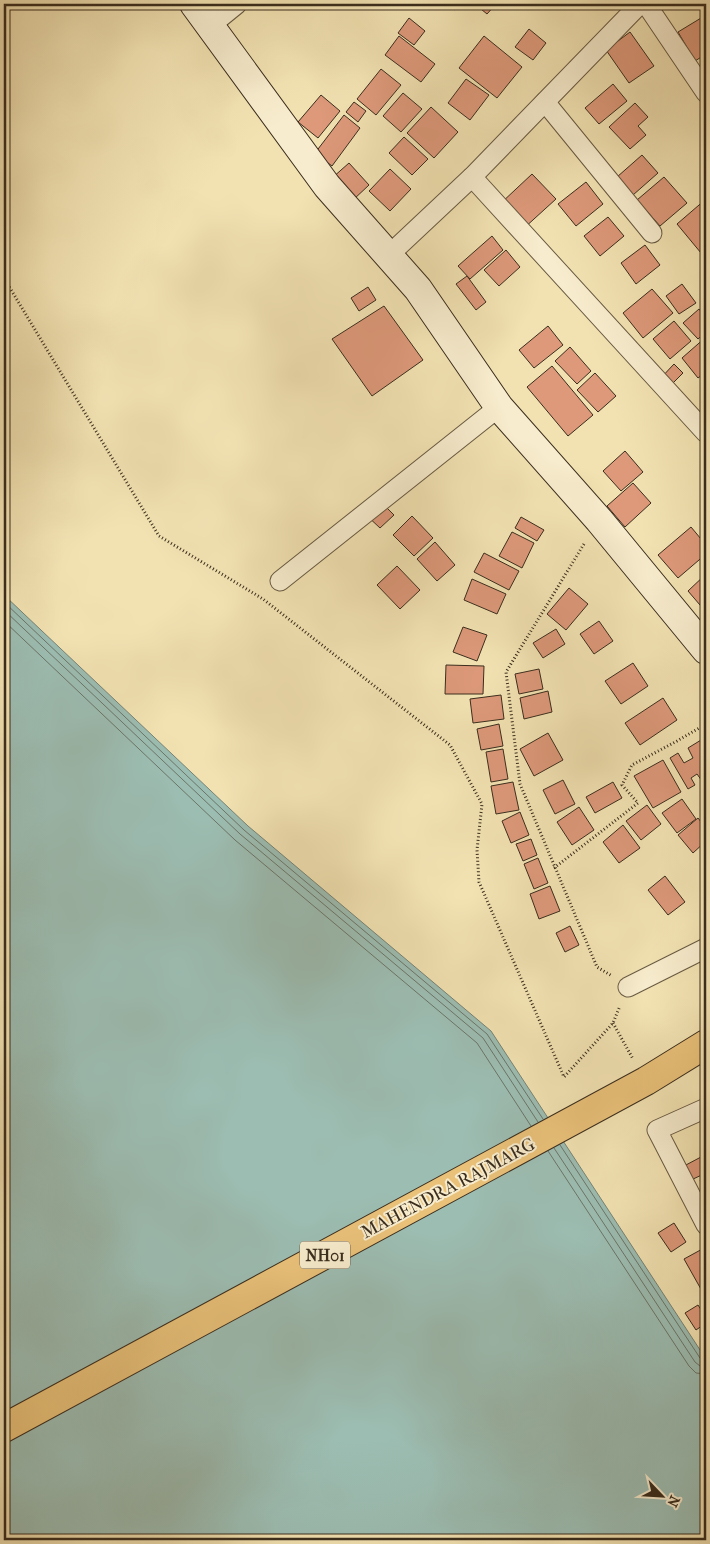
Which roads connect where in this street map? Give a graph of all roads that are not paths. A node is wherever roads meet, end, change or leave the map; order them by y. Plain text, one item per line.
1 (194, 4) edge
2 (237, 4) edge
3 (640, 4) edge
4 (646, 4) edge
5 (210, 26) junction
6 (706, 93) edge
7 (545, 102) junction
8 (472, 177) junction
9 (652, 233) dead end
10 (388, 255) junction
11 (499, 407) junction
12 (706, 432) edge
13 (280, 581) dead end
14 (706, 650) edge
15 (706, 948) edge
16 (628, 987) road end
17 (706, 1044) edge
18 (706, 1108) edge
19 (706, 1225) edge
20 (4, 1428) edge

1 - 5 street
2 - 5 street
3 - 7 street
4 - 6 street
5 - 10 street
7 - 8 street
7 - 9 street
8 - 10 street
8 - 12 street
10 - 11 street
11 - 13 street
11 - 14 street
15 - 16 street
17 - 20 highway, MAHENDRA RAJMARG / NH01
18 - 19 street

